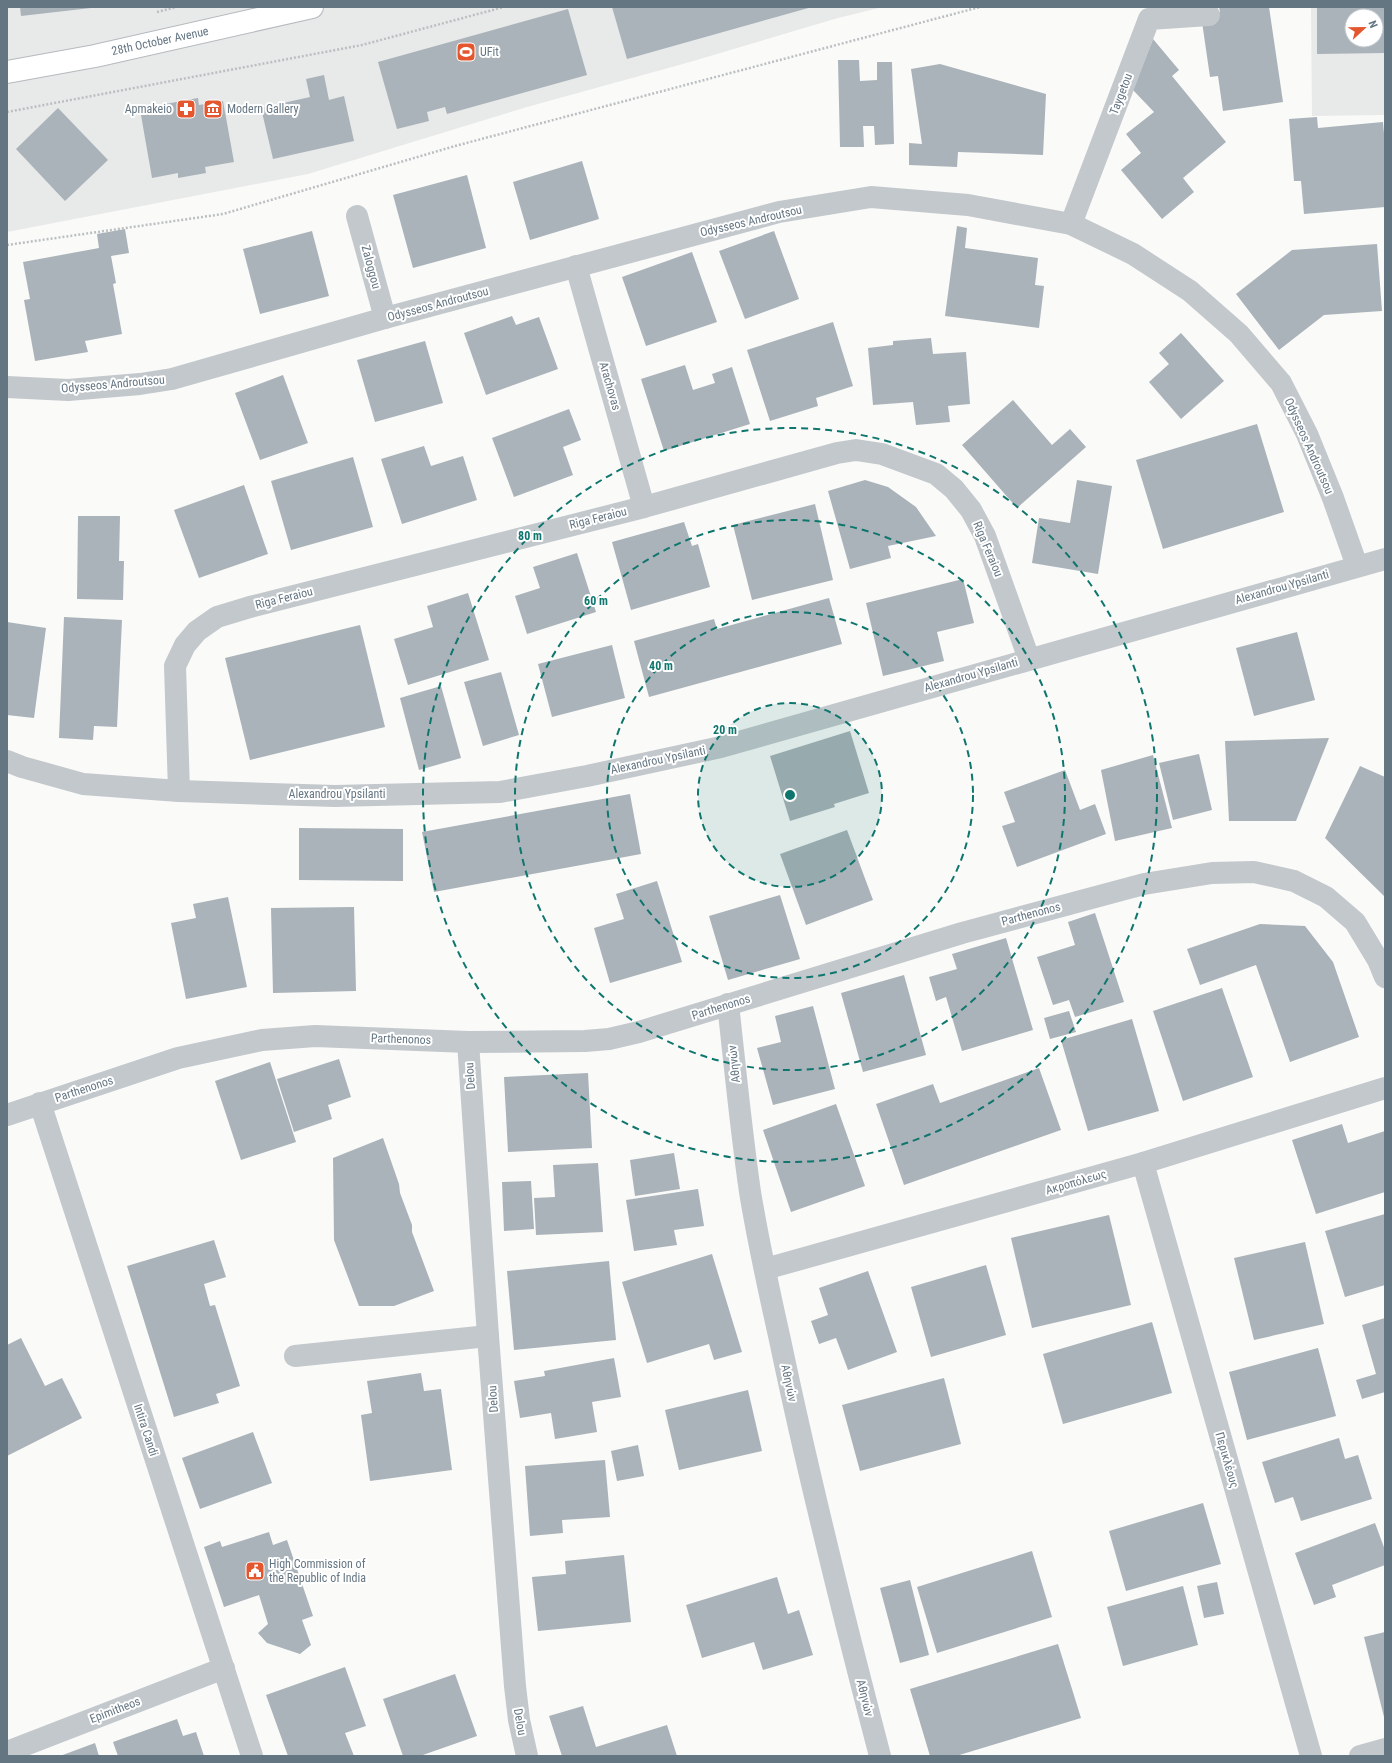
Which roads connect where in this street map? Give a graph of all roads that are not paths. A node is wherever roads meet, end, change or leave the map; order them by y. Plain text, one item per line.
1 (312, 7) edge
2 (1208, 15) dead end
3 (7, 72) edge
4 (357, 216) dead end
5 (1071, 224) junction
6 (576, 266) junction
7 (385, 318) junction
8 (7, 387) edge
9 (644, 507) junction
10 (1385, 559) edge
11 (1357, 566) junction
12 (1029, 659) junction
13 (7, 761) edge
14 (179, 791) junction
15 (1385, 977) edge
16 (728, 1004) junction
17 (468, 1042) junction
18 (1385, 1088) edge
19 (40, 1103) junction
20 (7, 1115) edge
21 (1143, 1163) junction
22 (765, 1269) junction
23 (488, 1336) junction
24 (295, 1356) dead end
25 (224, 1668) junction
26 (1385, 1749) edge
27 (7, 1752) edge
28 (252, 1756) edge
29 (527, 1756) edge
30 (880, 1756) edge
31 (1311, 1756) edge
32 (1360, 1756) edge

1 - 3 main road, 28th October Avenue
2 - 5 street, Taygetou
4 - 7 street, Zaloggou
5 - 6 street, Odysseos Androutsou
5 - 11 street, Odysseos Androutsou
6 - 7 street, Odysseos Androutsou
6 - 9 street, Arachovas
7 - 8 street, Odysseos Androutsou
9 - 12 street, Riga Feraiou
9 - 14 street, Riga Feraiou
10 - 11 street, Alexandrou Ypsilanti
11 - 12 street, Alexandrou Ypsilanti
12 - 14 street, Alexandrou Ypsilanti
13 - 14 street, Alexandrou Ypsilanti
15 - 16 street, Parthenonos
16 - 17 street, Parthenonos
16 - 22 street, Αθηνών
17 - 19 street, Parthenonos
17 - 23 street, Delou
18 - 21 street, Ακροπόλεως
19 - 20 street, Parthenonos
19 - 25 street, Intira Candi
21 - 22 street, Ακροπόλεως
21 - 31 street, Περικλέους
22 - 30 street, Αθηνών
23 - 24 street
23 - 29 street, Delou
25 - 27 street, Epimitheos
25 - 28 street, Intira Candi
26 - 32 street

